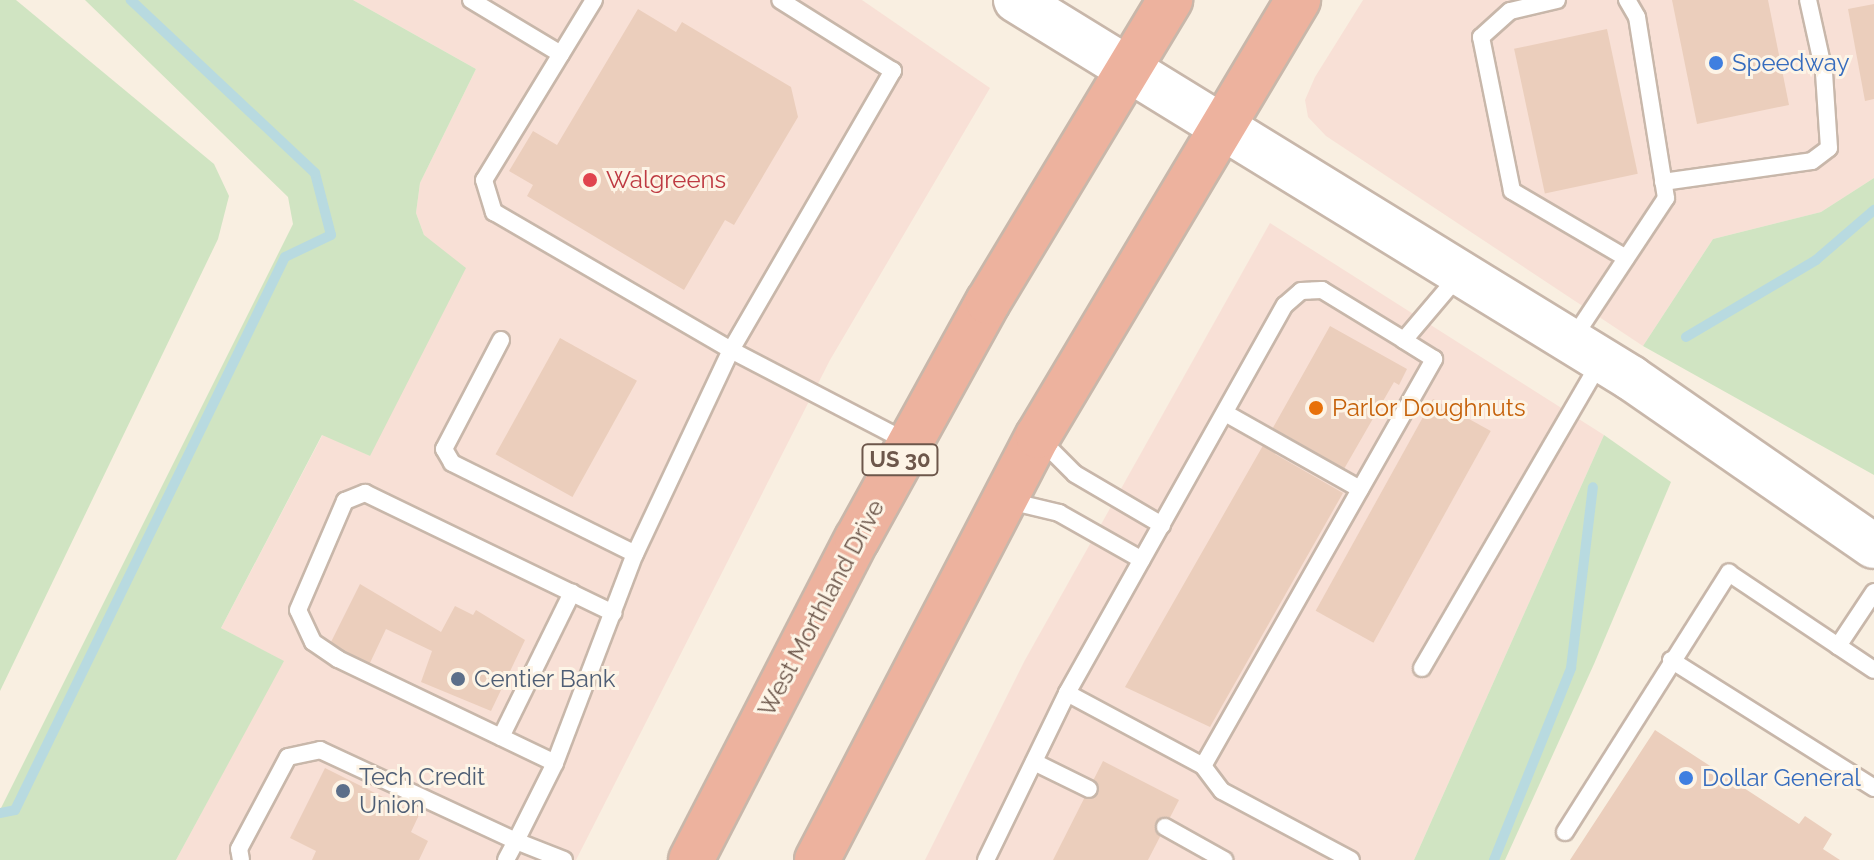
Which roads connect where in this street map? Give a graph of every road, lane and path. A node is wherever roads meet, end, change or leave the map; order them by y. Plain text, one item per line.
1 (471, 0) edge
2 (594, 0) edge
3 (780, 0) edge
4 (1016, 0) edge
5 (1170, 0) edge
6 (1298, 0) edge
7 (1557, 0) edge
8 (1627, 0) edge
9 (1808, 0) edge
10 (561, 54) junction
11 (1128, 71) junction
12 (1221, 127) junction
13 (1663, 182) junction
14 (1626, 258) junction
15 (1461, 273) junction
16 (501, 340) dead end
17 (1404, 340) junction
18 (731, 350) junction
19 (1586, 351) junction
20 (1225, 413) junction
21 (1038, 436) junction
22 (910, 443) junction
23 (1360, 489) junction
24 (1004, 500) junction
25 (1162, 525) junction
26 (1874, 546) edge
27 (635, 554) junction
28 (1142, 560) junction
29 (1874, 592) edge
30 (572, 593) junction
31 (613, 613) junction
32 (1838, 646) junction
33 (1671, 660) junction
34 (1422, 668) dead end
35 (1874, 670) edge
36 (1067, 693) junction
37 (501, 737) junction
38 (1034, 762) junction
39 (555, 763) junction
40 (1203, 766) junction
41 (1874, 788) edge
42 (1089, 789) dead end
43 (1165, 827) dead end
44 (1565, 832) dead end
45 (516, 841) junction
46 (1331, 855) edge
47 (823, 856) edge
48 (241, 860) edge
49 (506, 860) edge
50 (564, 860) edge
51 (691, 860) edge
52 (986, 860) edge
53 (1224, 860) edge
54 (1351, 860) edge

1 - 10 lane
2 - 10 lane
3 - 18 lane
4 - 11 main road
5 - 11 highway, US 30
6 - 12 highway
7 - 14 lane
8 - 13 lane
9 - 13 lane
10 - 18 lane
11 - 12 main road
11 - 22 highway, West Morthland Drive / US 30
12 - 15 main road
12 - 21 highway
13 - 14 lane
14 - 19 lane
15 - 17 lane
15 - 19 main road
16 - 27 lane
17 - 20 lane
17 - 23 lane
18 - 22 lane
18 - 27 lane
19 - 26 main road
19 - 34 lane
20 - 23 lane
20 - 25 lane
21 - 24 highway
21 - 25 lane
22 - 51 highway, West Morthland Drive / US 30
23 - 40 lane
24 - 28 lane
24 - 47 highway
25 - 28 lane
27 - 31 lane
28 - 36 lane
29 - 32 lane
30 - 31 lane
30 - 37 lane
30 - 37 lane
31 - 39 lane
32 - 33 lane
32 - 35 lane
33 - 41 lane
33 - 44 lane
36 - 38 lane
36 - 40 lane
37 - 39 lane
38 - 42 lane
38 - 52 lane
39 - 45 lane
40 - 46 lane
43 - 53 lane
45 - 48 lane
45 - 49 lane
45 - 50 lane
46 - 54 lane

